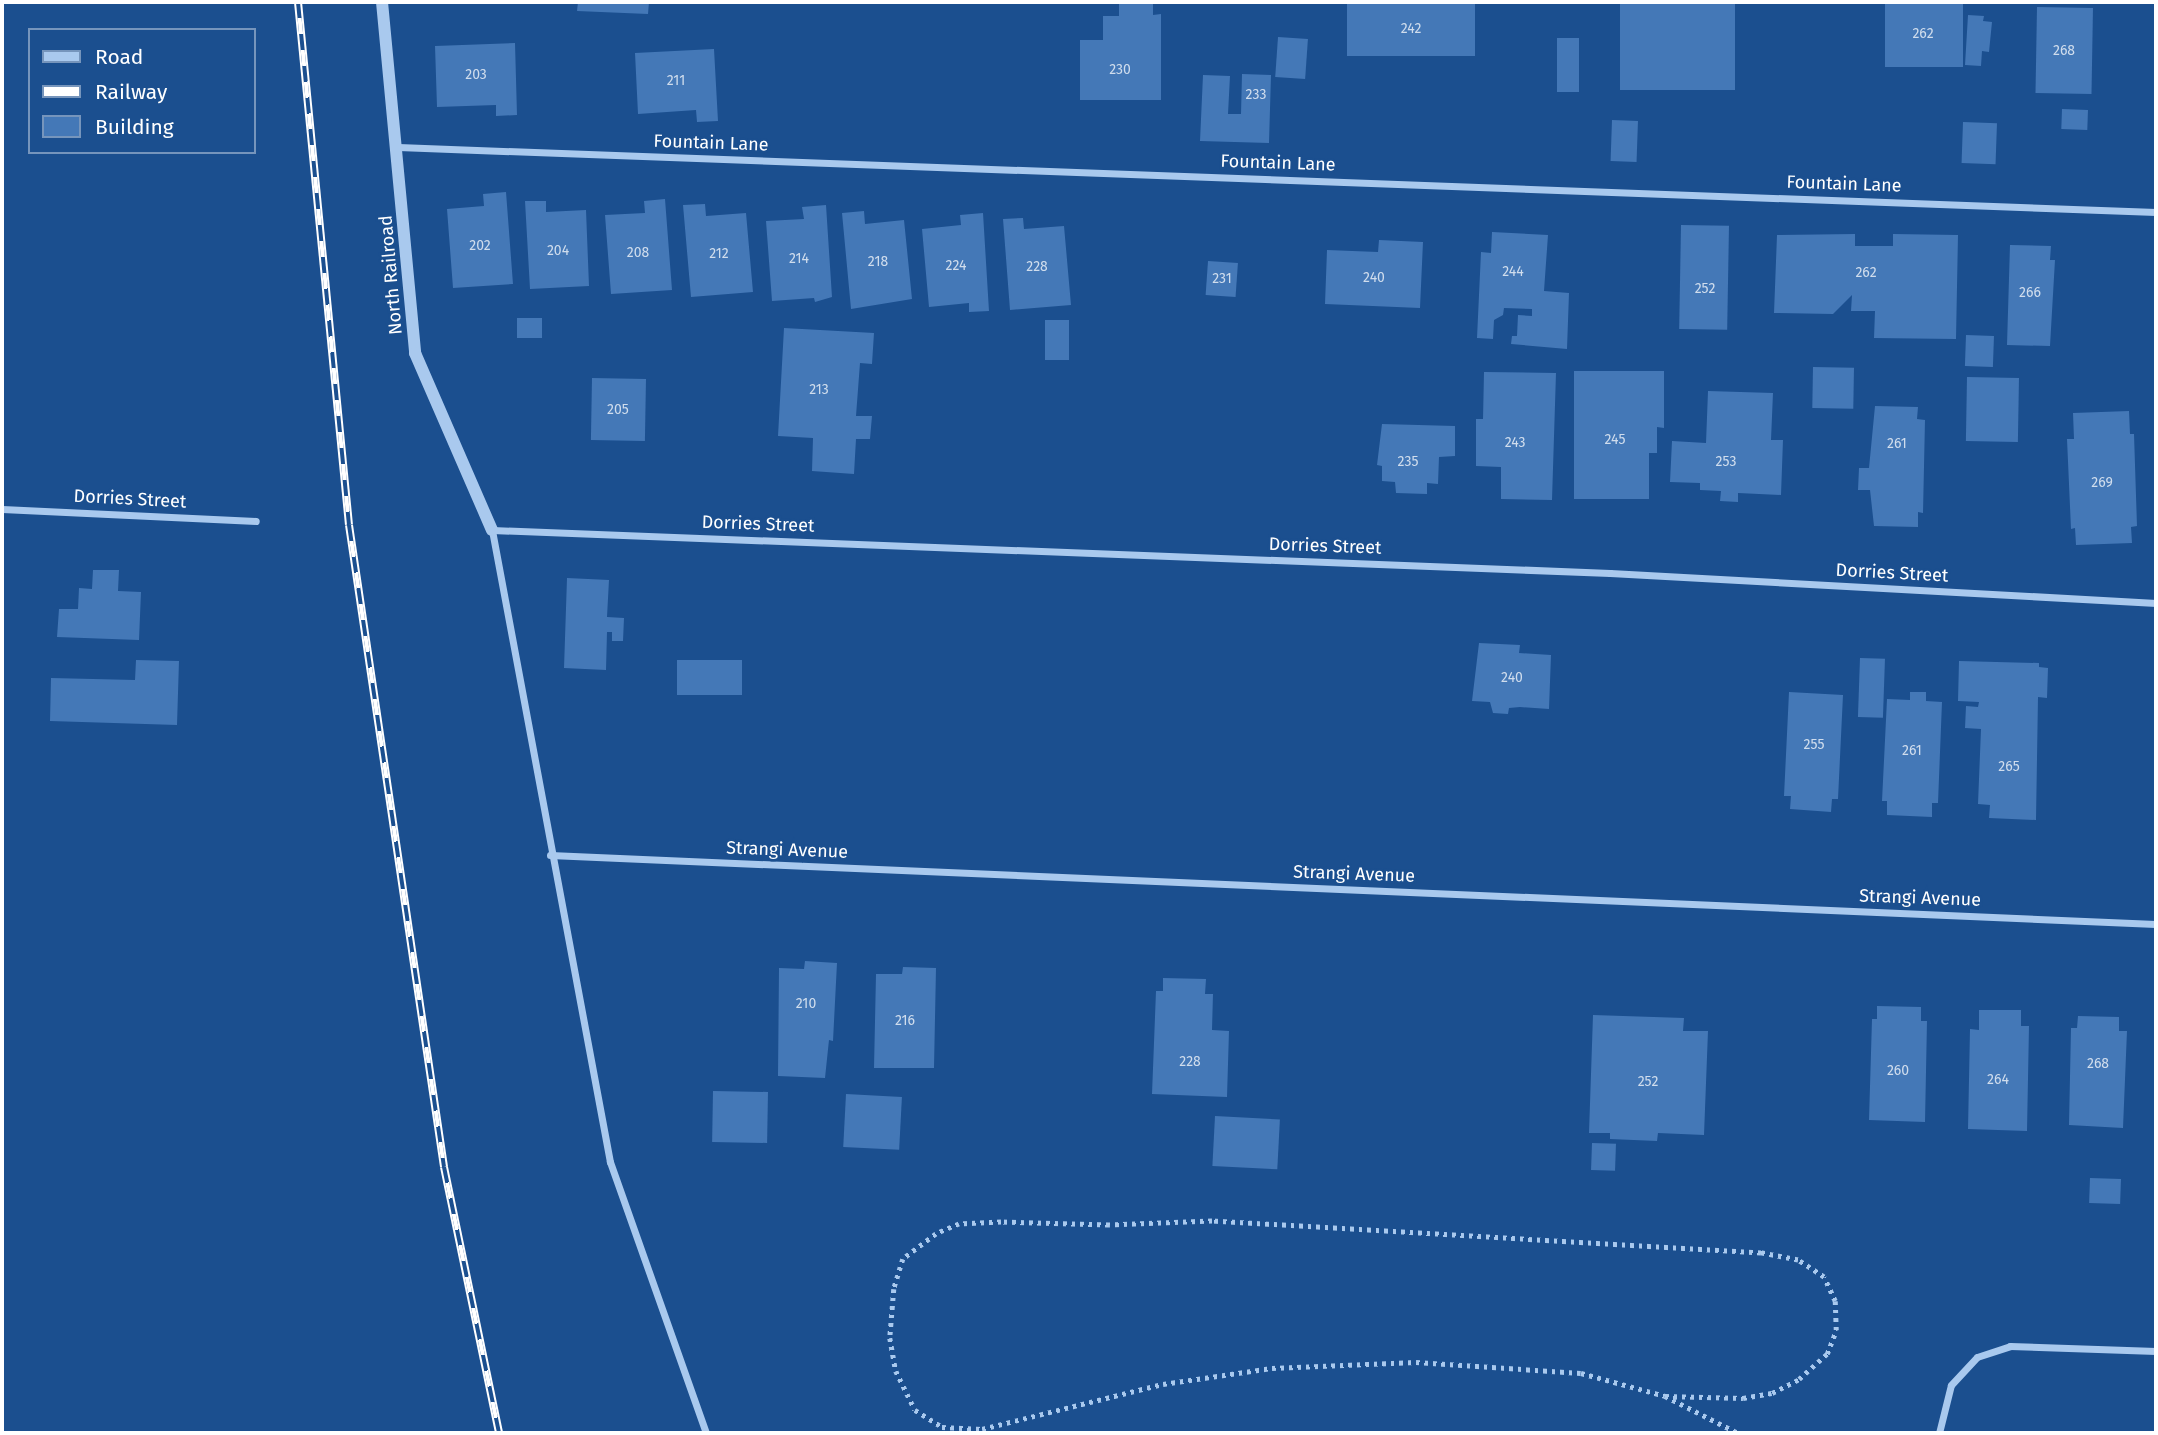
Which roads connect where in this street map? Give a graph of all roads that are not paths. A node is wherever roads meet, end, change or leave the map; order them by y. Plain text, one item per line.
1 (382, 2) edge
2 (398, 147) junction
3 (2156, 212) edge
4 (2, 509) edge
5 (256, 521) dead end
6 (492, 530) junction
7 (2156, 603) edge
8 (550, 855) junction
9 (2156, 924) edge
10 (2156, 1351) edge
11 (706, 1433) edge
12 (1939, 1433) edge

1 - 2 street, North Railroad
2 - 3 street, Fountain Lane
2 - 6 street, North Railroad
4 - 5 street, Dorries Street
6 - 7 street, Dorries Street
6 - 8 street
8 - 9 street, Strangi Avenue
8 - 11 street
10 - 12 street

